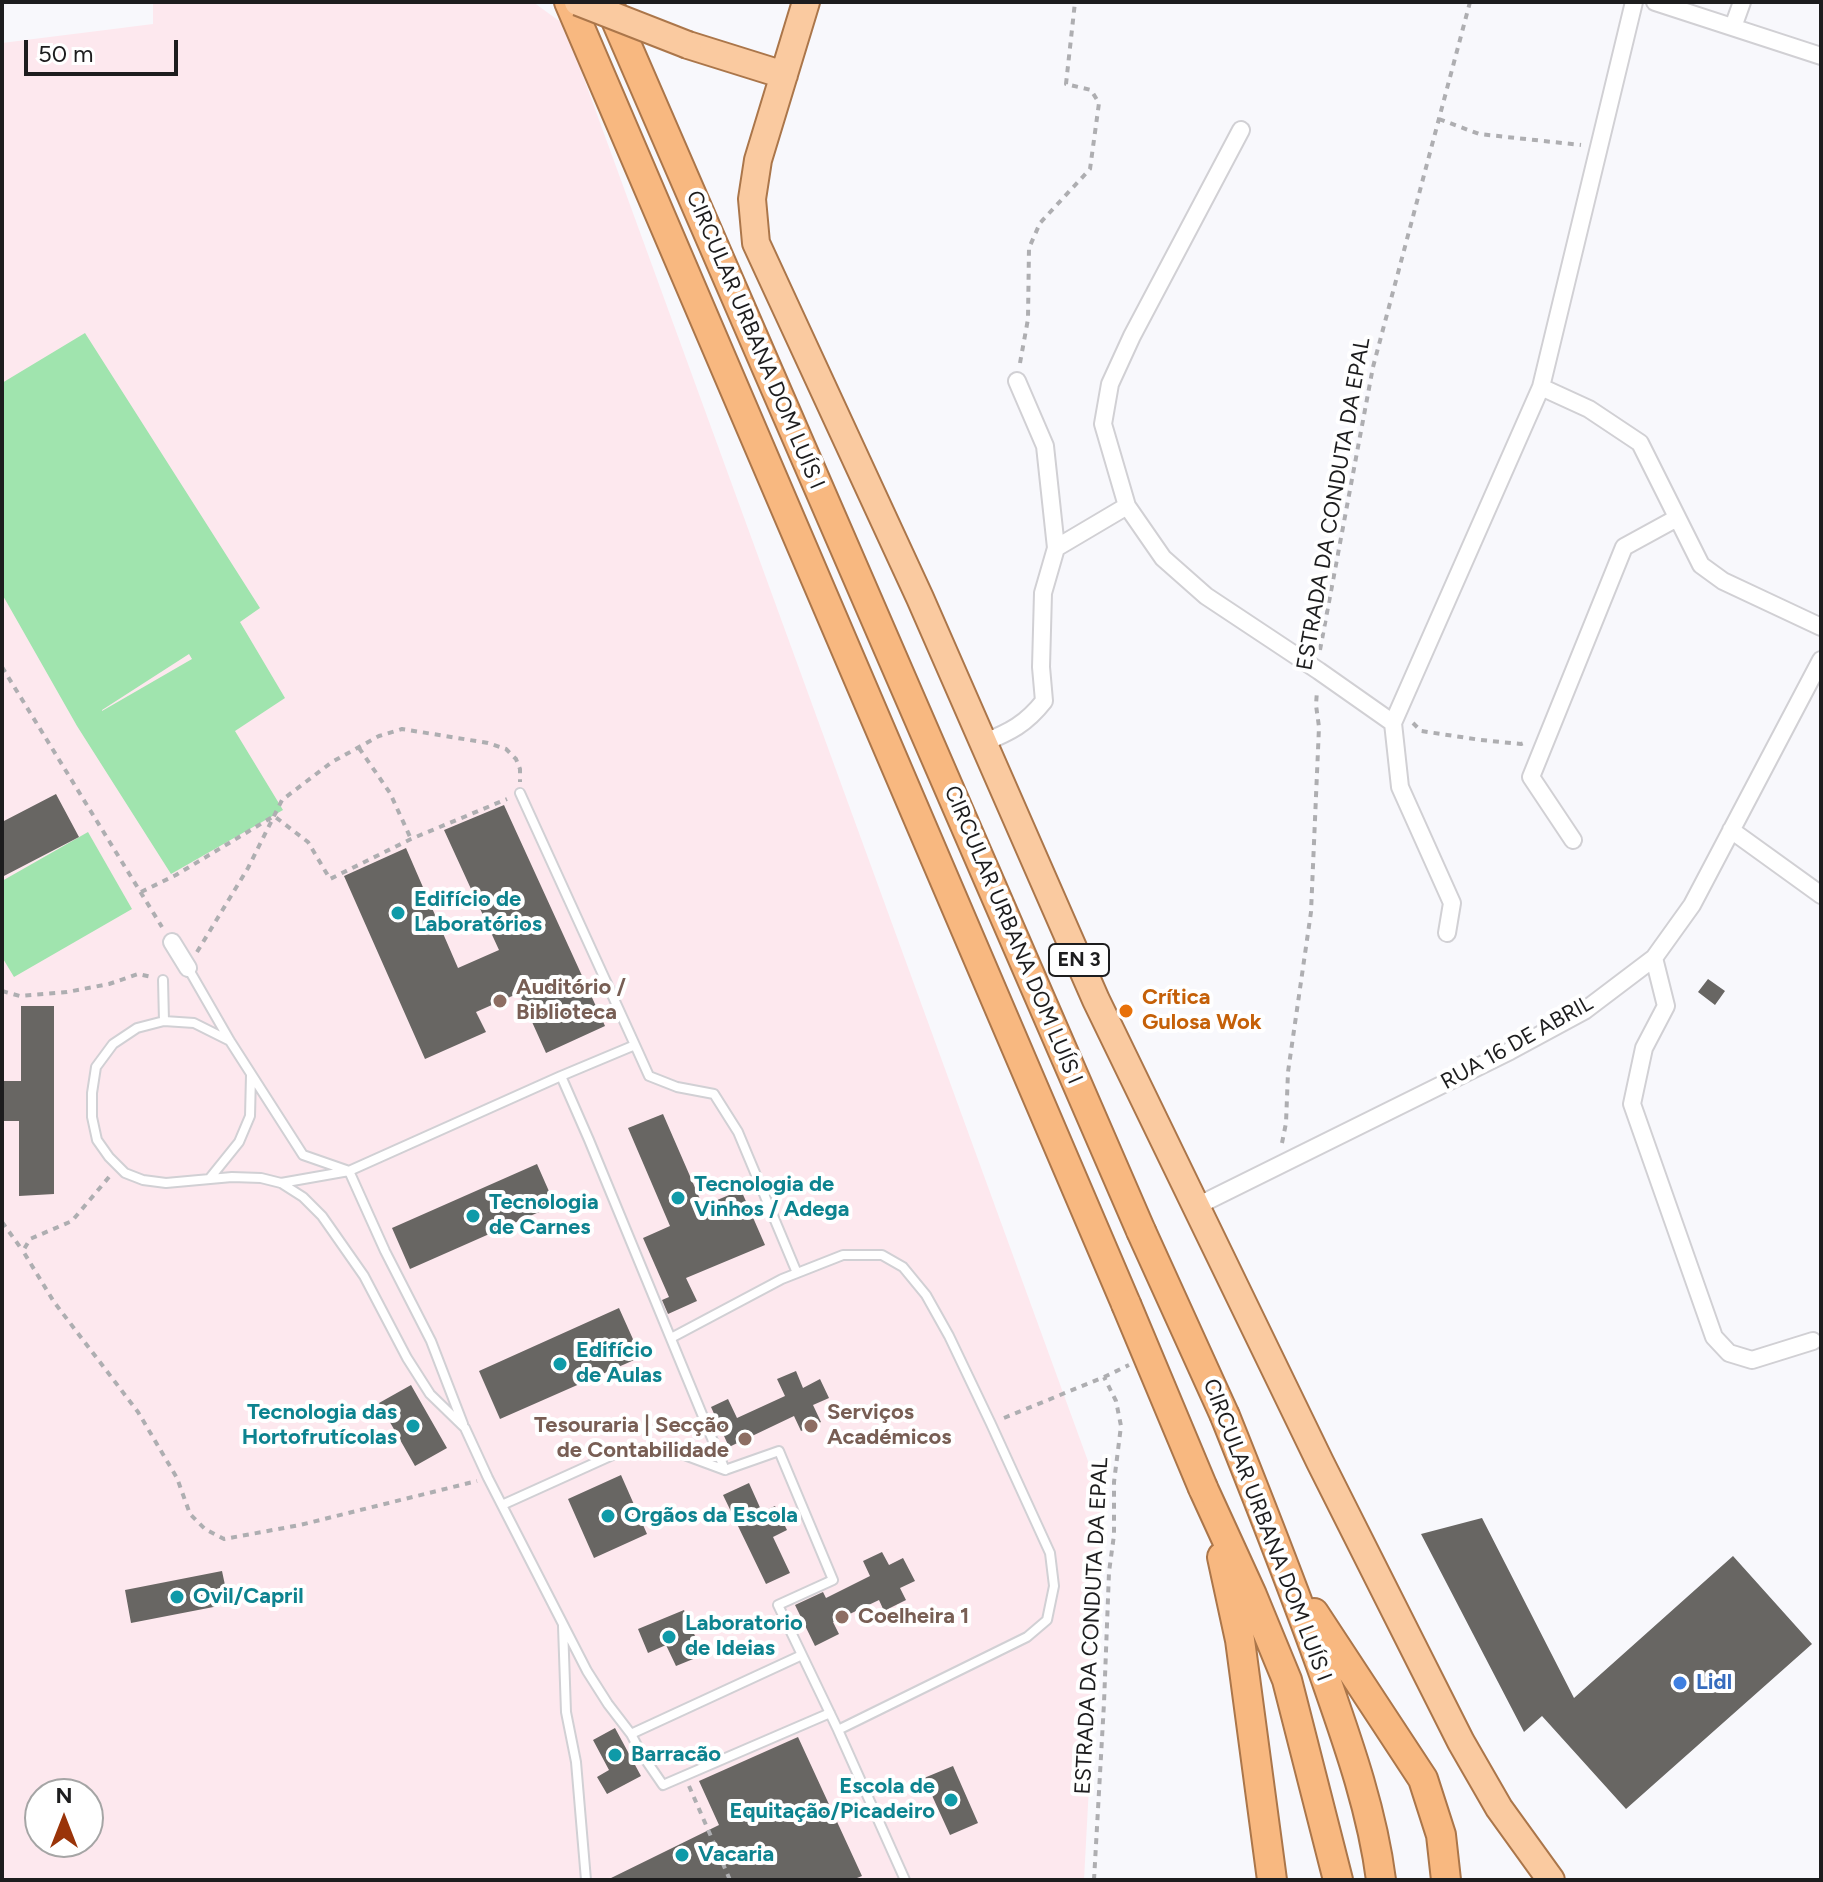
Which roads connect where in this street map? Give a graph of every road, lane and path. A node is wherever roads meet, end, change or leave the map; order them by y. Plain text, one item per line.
1 (569, 2) edge
2 (578, 2) edge
3 (608, 2) edge
4 (806, 2) edge
5 (1075, 2) edge
6 (1470, 2) edge
7 (1634, 2) edge
8 (1655, 2) edge
9 (1742, 2) edge
10 (1733, 27) junction
11 (1821, 56) edge
12 (784, 75) junction
13 (1439, 119) junction
14 (1241, 130) dead end
15 (1599, 147) junction
16 (1017, 381) joint
17 (1541, 387) junction
18 (1127, 506) junction
19 (1677, 518) junction
20 (1056, 548) junction
21 (1821, 627) edge
22 (1821, 660) edge
23 (2, 667) edge
24 (1319, 671) junction
25 (2, 678) edge
26 (9, 678) junction
27 (1407, 692) junction
28 (1393, 723) junction
29 (1546, 741) junction
30 (983, 743) junction
31 (358, 747) junction
32 (520, 793) junction
33 (274, 816) junction
34 (1731, 830) junction
35 (411, 839) junction
36 (1573, 840) dead end
37 (141, 892) junction
38 (1821, 895) edge
39 (1447, 933) dead end
40 (172, 942) joint
41 (1654, 958) junction
42 (188, 968) junction
43 (163, 980) joint
44 (2, 991) edge
45 (164, 1021) junction
46 (230, 1041) junction
47 (635, 1045) junction
48 (251, 1073) junction
49 (561, 1076) junction
50 (1280, 1165) junction
51 (118, 1166) junction
52 (349, 1171) junction
53 (210, 1178) junction
54 (281, 1183) junction
55 (1197, 1206) junction
56 (2, 1222) edge
57 (23, 1251) junction
58 (797, 1273) junction
59 (671, 1338) junction
60 (1813, 1341) dead end
61 (991, 1424) junction
62 (465, 1428) junction
63 (725, 1470) junction
64 (488, 1478) junction
65 (1207, 1496) junction
66 (502, 1505) junction
67 (1289, 1575) junction
68 (563, 1622) junction
69 (802, 1655) junction
70 (830, 1713) junction
71 (838, 1730) junction
72 (631, 1734) junction
73 (685, 1776) junction
74 (586, 1880) edge
75 (730, 1880) edge
76 (905, 1880) edge
77 (1094, 1880) edge
78 (1272, 1880) edge
79 (1338, 1880) edge
80 (1381, 1880) edge
81 (1446, 1880) edge
82 (1551, 1880) edge

1 - 65 highway, CIRCULAR URBANA DOM LUÍS I, bridge
2 - 12 main road, bridge
3 - 67 highway, CIRCULAR URBANA DOM LUÍS I, bridge
4 - 12 main road, EN 3
5 - 16 path
6 - 13 path, ESTRADA DA CONDUTA DA EPAL
7 - 15 street
8 - 10 street
9 - 10 street
10 - 11 street
12 - 30 main road, EN 3
13 - 15 path
13 - 24 path, ESTRADA DA CONDUTA DA EPAL
14 - 18 street
15 - 17 street
16 - 20 street
17 - 19 street
17 - 27 street
18 - 20 street
18 - 24 street
19 - 21 street
19 - 29 street
20 - 30 street
22 - 34 street, RUA 16 DE ABRIL
23 - 26 path
24 - 28 street
24 - 50 path, ESTRADA DA CONDUTA DA EPAL
25 - 26 path
26 - 37 path
27 - 28 street
27 - 29 path
28 - 39 street
29 - 36 street
30 - 55 main road, EN 3
31 - 32 path
31 - 33 path
31 - 35 path
32 - 35 path
32 - 47 lane
33 - 35 path
33 - 37 path
33 - 42 path
34 - 38 street
34 - 41 street, RUA 16 DE ABRIL
37 - 40 path
40 - 42 street
41 - 50 street, RUA 16 DE ABRIL
41 - 60 street
42 - 46 lane
43 - 44 path
43 - 45 lane
45 - 46 lane
45 - 51 lane
46 - 48 lane
47 - 49 lane
47 - 58 lane
48 - 52 lane
48 - 53 lane
49 - 52 lane
49 - 59 lane
50 - 55 street, RUA 16 DE ABRIL
51 - 53 lane
51 - 57 path
52 - 54 lane
52 - 62 lane
53 - 54 lane
54 - 62 lane
55 - 82 main road, EN 3
56 - 57 path
57 - 64 path
58 - 59 lane
58 - 61 lane
59 - 63 lane
61 - 71 lane
61 - 77 path, ESTRADA DA CONDUTA DA EPAL
62 - 64 lane
63 - 66 lane
63 - 69 lane
64 - 66 lane
65 - 78 highway
65 - 79 highway, CIRCULAR URBANA DOM LUÍS I
66 - 68 lane
67 - 80 highway, CIRCULAR URBANA DOM LUÍS I
67 - 81 highway
68 - 72 lane
68 - 74 lane
69 - 70 lane
69 - 72 lane
70 - 71 lane
70 - 73 lane
71 - 76 lane
72 - 73 lane
73 - 75 path

